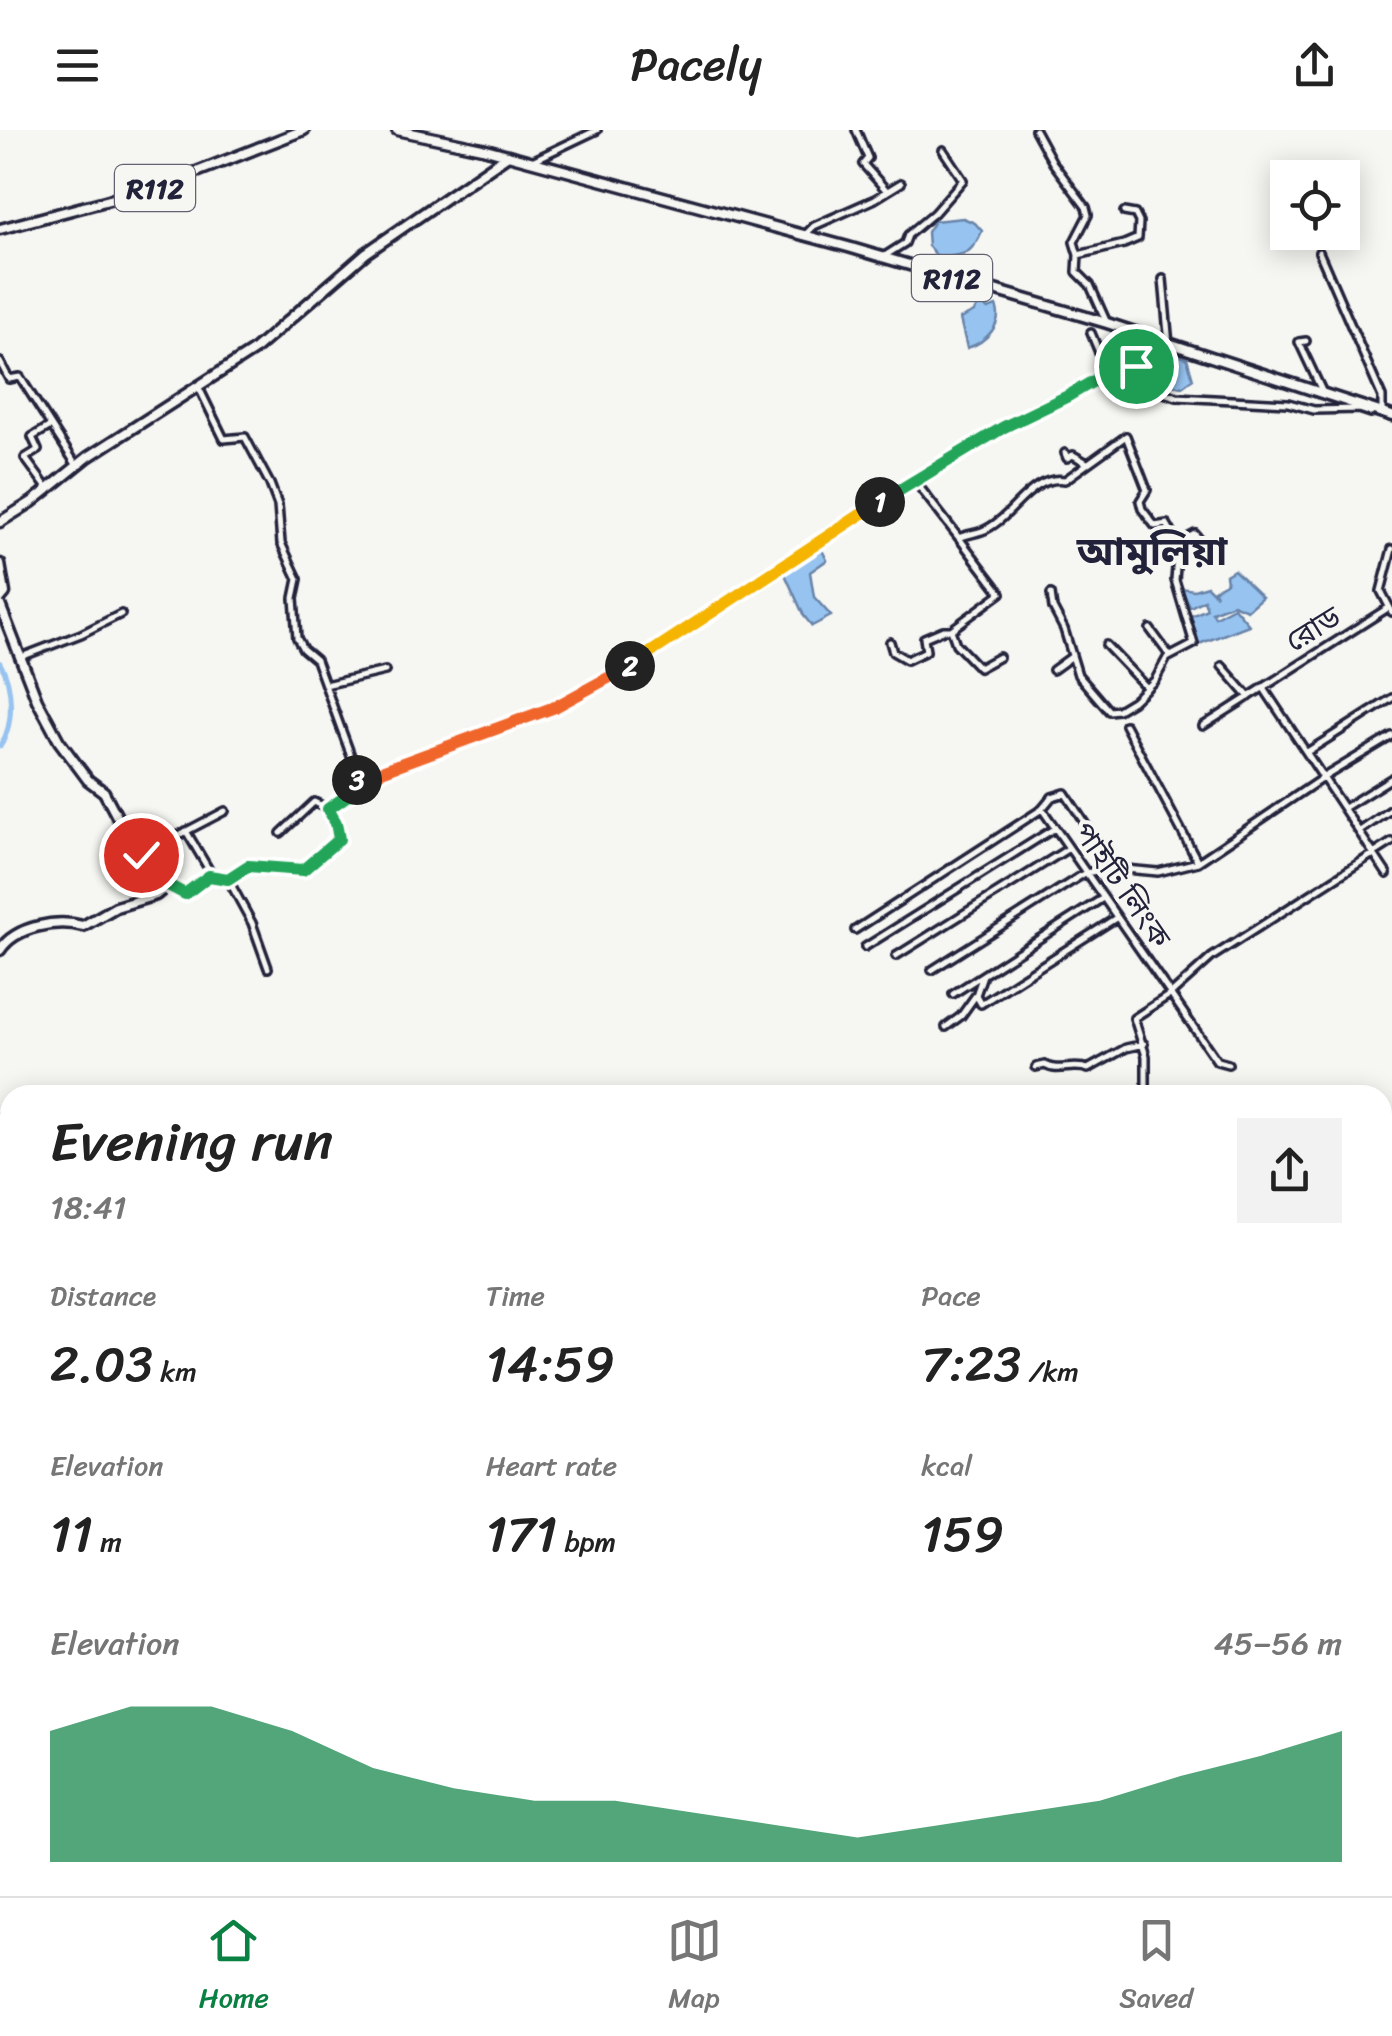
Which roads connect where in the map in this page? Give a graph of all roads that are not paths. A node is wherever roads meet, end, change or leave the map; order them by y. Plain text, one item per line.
1 (304, 130) edge
2 (397, 130) edge
3 (597, 130) edge
4 (856, 130) edge
5 (1035, 130) edge
6 (943, 150) dead end
7 (508, 155) junction
8 (532, 161) junction
9 (901, 182) dead end
10 (887, 191) junction
11 (1124, 212) dead end
12 (0, 229) edge
13 (804, 234) junction
14 (1319, 252) dead end
15 (1078, 255) junction
16 (884, 257) junction
17 (1163, 279) dead end
18 (1107, 323) junction
19 (1126, 329) junction
20 (1091, 333) dead end
21 (1306, 340) dead end
22 (1170, 344) junction
23 (1160, 351) dead end
24 (1131, 359) junction
25 (0, 362) edge
26 (1136, 366) junction
27 (1108, 374) junction
28 (199, 388) junction
29 (1322, 391) junction
30 (1386, 413) edge
31 (50, 426) junction
32 (1065, 453) dead end
33 (1087, 463) junction
34 (77, 466) junction
35 (914, 480) junction
36 (47, 488) junction
37 (0, 522) edge
38 (959, 538) junction
39 (1178, 543) junction
40 (1392, 550) edge
41 (1209, 552) dead end
42 (0, 564) edge
43 (1051, 594) dead end
44 (0, 602) edge
45 (1390, 610) edge
46 (120, 614) dead end
47 (1150, 628) dead end
48 (950, 630) junction
49 (890, 642) dead end
50 (1106, 645) dead end
51 (1170, 656) junction
52 (999, 657) dead end
53 (1070, 657) junction
54 (21, 658) junction
55 (1222, 666) dead end
56 (1052, 670) dead end
57 (385, 671) dead end
58 (326, 685) junction
59 (1147, 688) junction
60 (1263, 688) junction
61 (1249, 697) junction
62 (1392, 698) edge
63 (1125, 725) dead end
64 (1204, 726) dead end
65 (1392, 736) edge
66 (1307, 752) junction
67 (1324, 776) junction
68 (1392, 778) edge
69 (359, 779) junction
70 (1344, 808) junction
71 (328, 809) junction
72 (1042, 809) junction
73 (1392, 810) edge
74 (225, 811) dead end
75 (1055, 828) junction
76 (186, 831) junction
77 (1360, 831) junction
78 (281, 833) dead end
79 (1392, 842) edge
80 (1069, 848) junction
81 (1375, 853) junction
82 (141, 855) junction
83 (1198, 862) junction
84 (1114, 868) junction
85 (1085, 873) junction
86 (1387, 874) dead end
87 (212, 876) junction
88 (228, 879) junction
89 (168, 885) junction
90 (1103, 898) junction
91 (1116, 918) junction
92 (856, 930) dead end
93 (865, 948) dead end
94 (0, 950) edge
95 (896, 956) dead end
96 (268, 968) dead end
97 (932, 970) dead end
98 (984, 975) junction
99 (953, 994) dead end
100 (1171, 994) junction
101 (976, 995) junction
102 (946, 1026) dead end
103 (1144, 1044) junction
104 (1228, 1064) dead end
105 (1036, 1067) dead end
106 (1146, 1085) edge

1 - 12 main road, R112
2 - 7 main road, R112
3 - 8 street
4 - 10 street
5 - 15 street
6 - 16 street
7 - 8 main road, R112
7 - 28 main road
8 - 13 main road, R112
9 - 10 street
10 - 13 street
11 - 15 street
13 - 16 main road, R112
14 - 30 street
15 - 18 street
16 - 18 main road, R112
17 - 22 street
18 - 19 main road, R112
19 - 22 main road, R112
19 - 24 street
20 - 27 street
21 - 29 street
22 - 29 main road, R112
23 - 26 street
24 - 26 street
24 - 27 street
25 - 31 street
26 - 30 street
27 - 35 street
28 - 34 main road
28 - 58 street
29 - 30 main road, R112
31 - 34 street
31 - 36 street
32 - 33 street
33 - 38 street
33 - 39 street
34 - 36 main road
35 - 38 street
35 - 69 street
36 - 37 main road
38 - 48 street
39 - 41 street
39 - 51 street
40 - 45 street, রোড
42 - 44 main road
43 - 53 street
44 - 54 main road
45 - 60 street, রোড
46 - 54 street
47 - 51 street
48 - 49 street
48 - 52 street
50 - 59 street
51 - 59 street
53 - 56 street
53 - 59 street
54 - 82 main road
55 - 61 street
57 - 58 street
58 - 69 street
60 - 61 street, রোড
60 - 66 street, রোড
61 - 64 street, রোড
62 - 66 street
63 - 83 street
65 - 67 street
66 - 67 street, রোড
67 - 70 street, রোড
67 - 83 street
68 - 70 street
69 - 71 street
70 - 77 street, রোড
71 - 78 street
71 - 88 street
72 - 75 street, পাইটি লিংক
72 - 84 street
72 - 92 street, পাইটি লিংক
73 - 77 street
74 - 76 street
75 - 80 street, পাইটি লিংক
75 - 93 street
76 - 82 street
76 - 87 street
77 - 81 street, রোড
79 - 81 street
80 - 85 street, পাইটি লিংক
80 - 95 street
81 - 86 street, রোড
81 - 100 street
82 - 89 main road
83 - 84 street
84 - 85 street
85 - 90 street, পাইটি লিংক
85 - 97 street
87 - 88 street
87 - 89 street
88 - 96 street
89 - 94 main road
90 - 91 street, পাইটি লিংক
90 - 98 street
91 - 100 street, পাইটি লিংক
91 - 101 street
98 - 99 street
98 - 101 street
100 - 103 street
100 - 104 street, পাইটি লিংক
101 - 102 street
103 - 105 street
103 - 106 street

